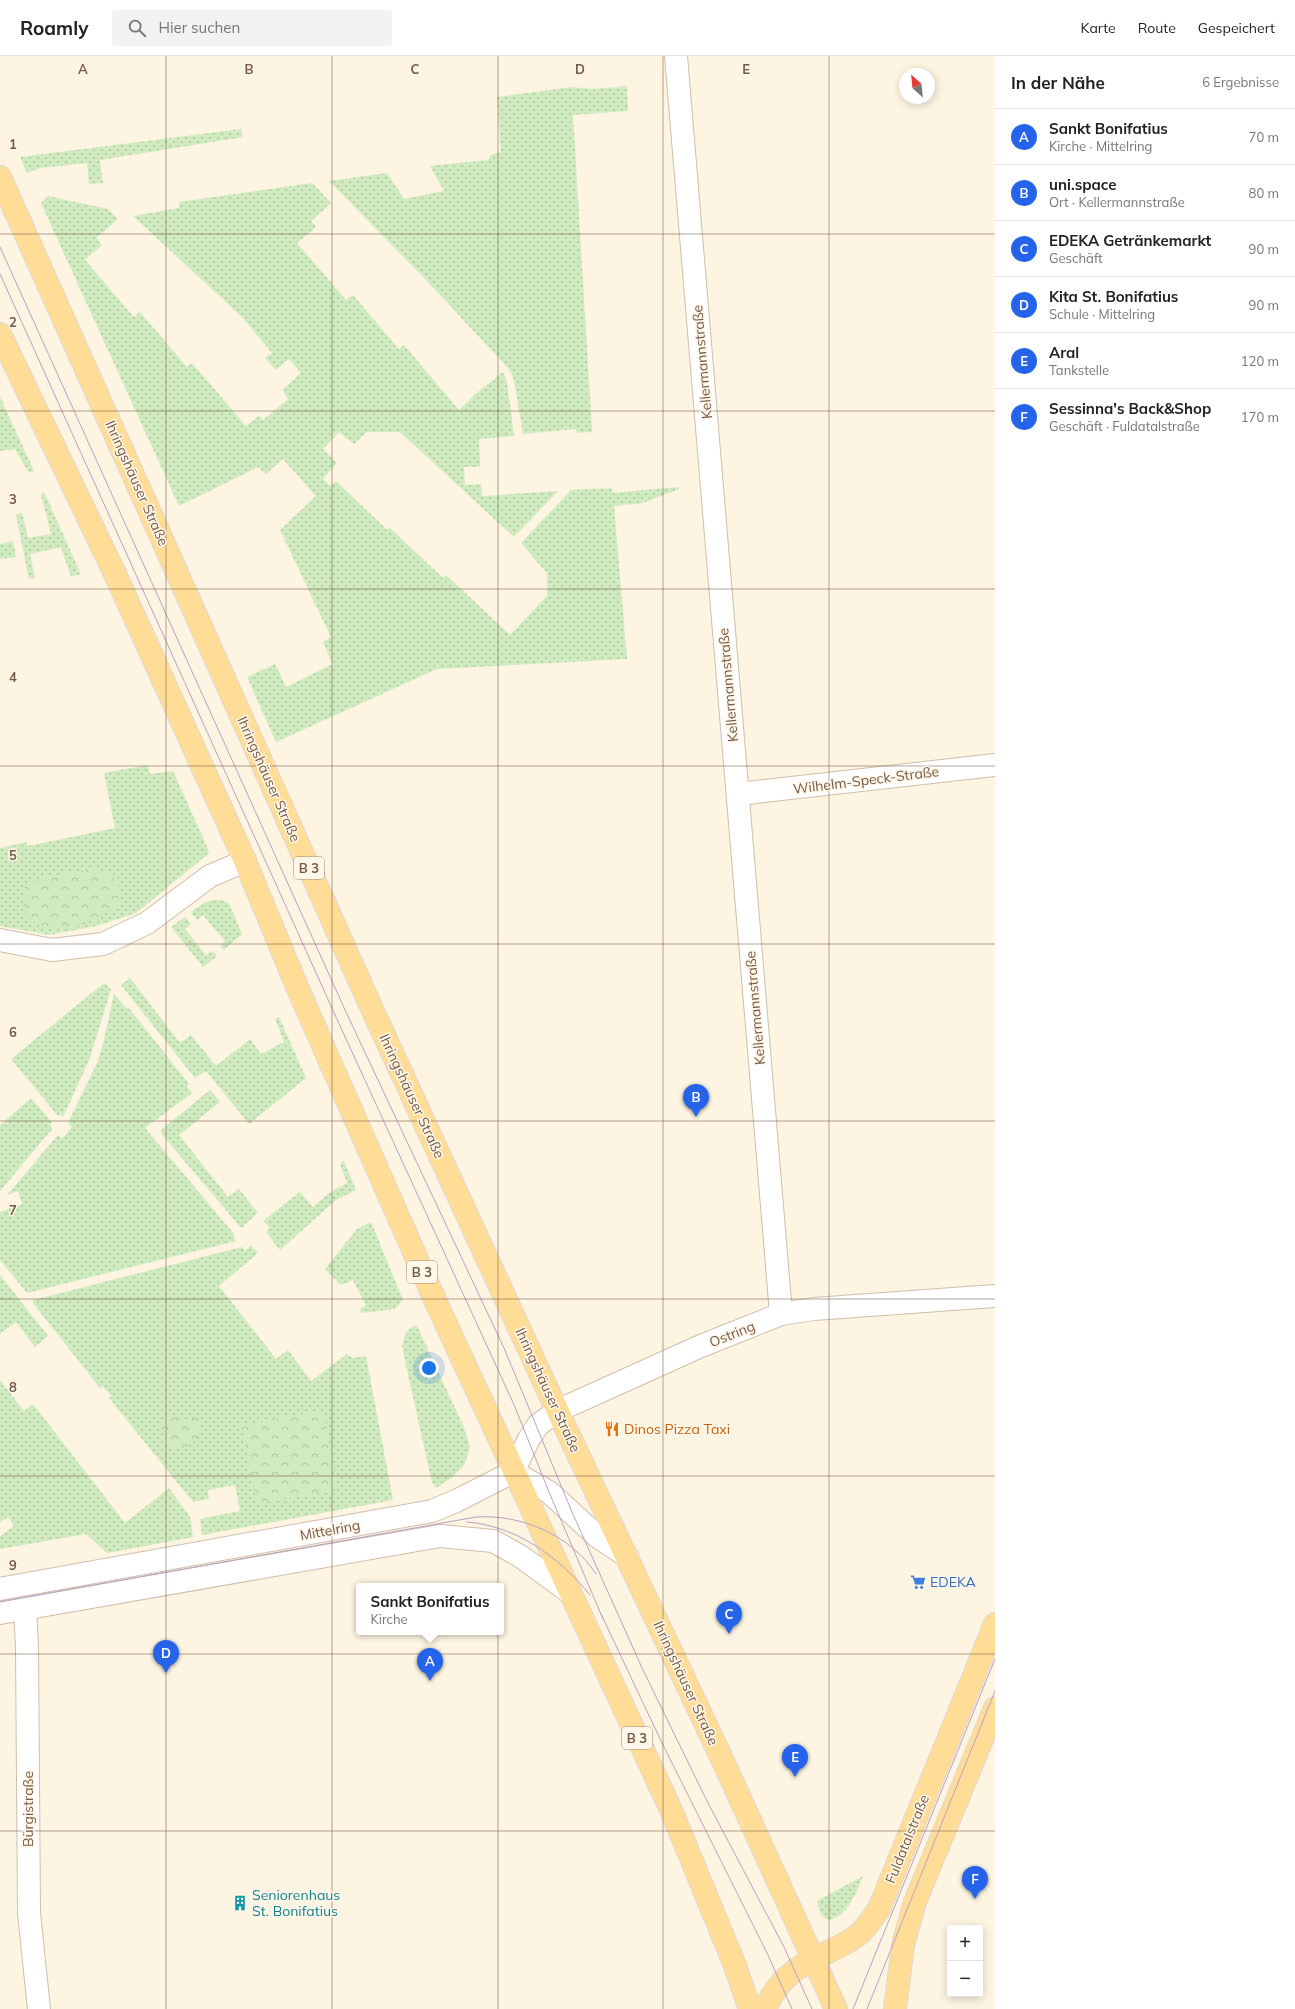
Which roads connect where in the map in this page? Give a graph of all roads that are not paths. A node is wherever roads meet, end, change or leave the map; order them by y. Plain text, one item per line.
1 (676, 56) edge
2 (0, 178) edge
3 (0, 334) edge
4 (995, 765) edge
5 (738, 794) junction
6 (245, 861) junction
7 (0, 940) edge
8 (995, 1296) edge
9 (781, 1314) junction
10 (557, 1410) junction
11 (513, 1472) junction
12 (627, 1556) junction
13 (0, 1589) edge
14 (568, 1591) junction
15 (25, 1608) junction
16 (0, 1613) edge
17 (995, 1624) edge
18 (995, 1708) edge
19 (813, 1958) junction
20 (39, 2009) edge
21 (750, 2009) edge
22 (764, 2009) edge
23 (836, 2009) edge
24 (895, 2009) edge

1 - 5 street, Kellermannstraße
2 - 10 main road, Ihringshäuser Straße / B 3
3 - 6 main road, B 3
4 - 5 street, Wilhelm-Speck-Straße
5 - 9 street, Kellermannstraße
6 - 7 street
6 - 11 main road, B 3
8 - 9 street, Ostring
9 - 10 street, Ostring
10 - 11 street, Ostring
10 - 12 main road, Ihringshäuser Straße / B 3
11 - 12 street
11 - 13 street, Mittelring
11 - 14 main road, B 3
12 - 19 main road, Ihringshäuser Straße / B 3
14 - 15 street, Mittelring
14 - 21 main road, B 3
15 - 16 street, Mittelring
15 - 20 street, Bürgistraße
17 - 19 main road, Fuldatalstraße
18 - 24 main road
19 - 22 main road, Fuldatalstraße
19 - 23 main road, Ihringshäuser Straße / B 3

